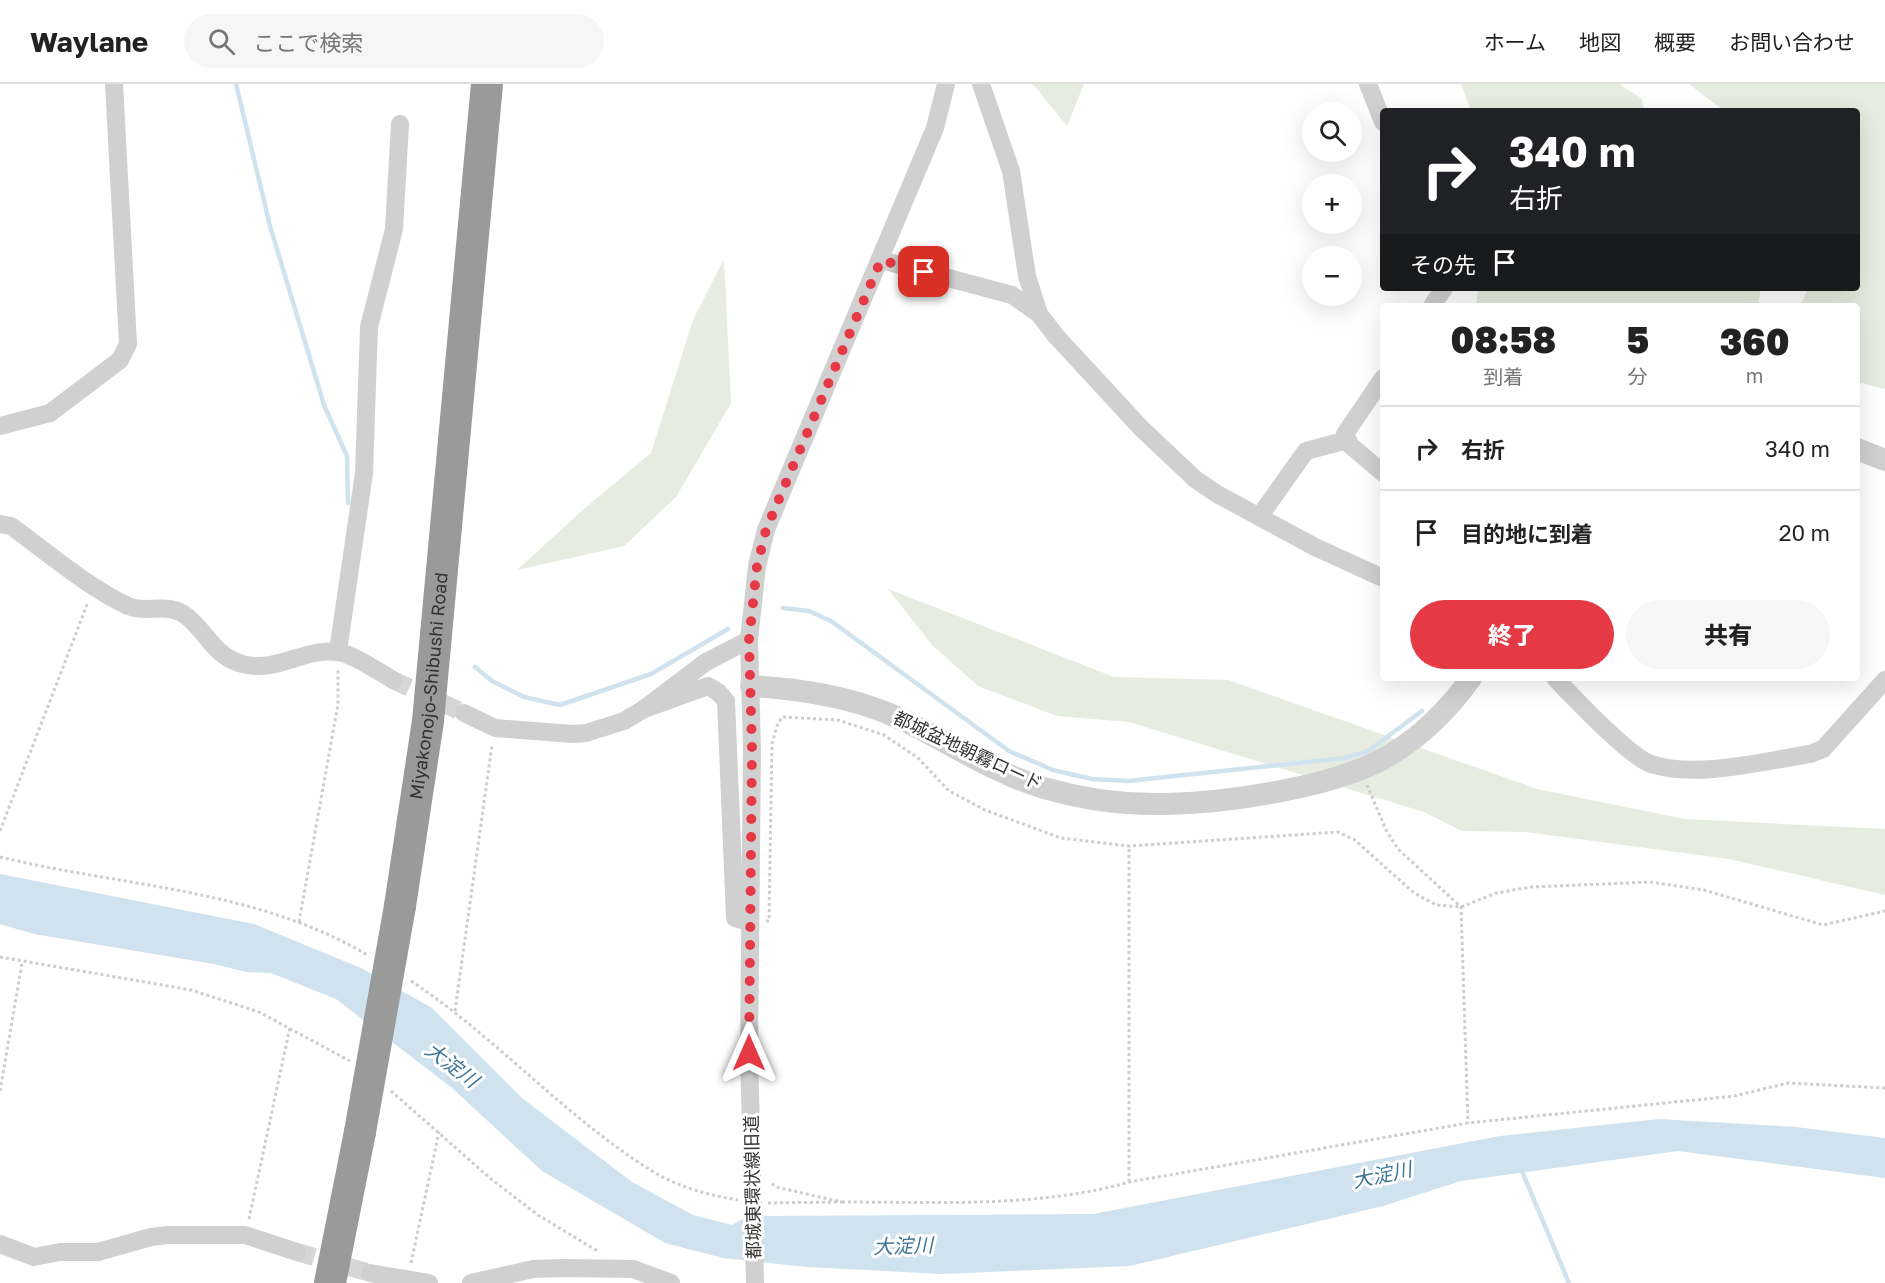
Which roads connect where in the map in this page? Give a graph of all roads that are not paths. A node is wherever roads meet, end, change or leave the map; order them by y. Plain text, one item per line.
1 (114, 84) edge
2 (479, 84) edge
3 (489, 84) edge
4 (946, 84) edge
5 (981, 84) edge
6 (1368, 84) edge
7 (1380, 114) edge
8 (400, 124) dead end
9 (480, 168) junction
10 (881, 260) junction
11 (1039, 314) junction
12 (1380, 382) edge
13 (0, 426) edge
14 (1347, 440) junction
15 (1860, 450) edge
16 (1885, 460) edge
17 (1380, 470) edge
18 (1258, 517) junction
19 (0, 524) edge
20 (1380, 577) edge
21 (749, 640) junction
22 (338, 651) junction
23 (393, 680) tunnel mouth
24 (1885, 680) edge
25 (1469, 681) edge
26 (1558, 681) edge
27 (751, 686) junction
28 (644, 709) junction
29 (464, 713) tunnel mouth
30 (749, 922) junction
31 (0, 1244) edge
32 (297, 1252) tunnel mouth
33 (369, 1273) tunnel mouth
34 (755, 1282) edge
35 (330, 1283) edge
36 (429, 1283) edge
37 (471, 1283) edge
38 (671, 1283) edge

1 - 13 street
2 - 9 highway
3 - 9 highway
4 - 10 street, 都城東環状線旧道
5 - 11 street
6 - 7 street
8 - 22 street
9 - 35 highway, Miyakonojo-Shibushi Road, bridge
10 - 11 street
10 - 21 street, 都城東環状線旧道
11 - 18 street
12 - 14 street
14 - 17 street
14 - 18 street
15 - 16 street
18 - 20 street
19 - 22 street
21 - 27 street, 都城東環状線旧道
21 - 28 street
22 - 23 street
24 - 26 street
25 - 27 street, 都城盆地朝霧ロード
27 - 30 street, 都城東環状線旧道
28 - 29 street
28 - 30 street
30 - 34 street, 都城東環状線旧道
31 - 32 street
33 - 36 street
37 - 38 street

